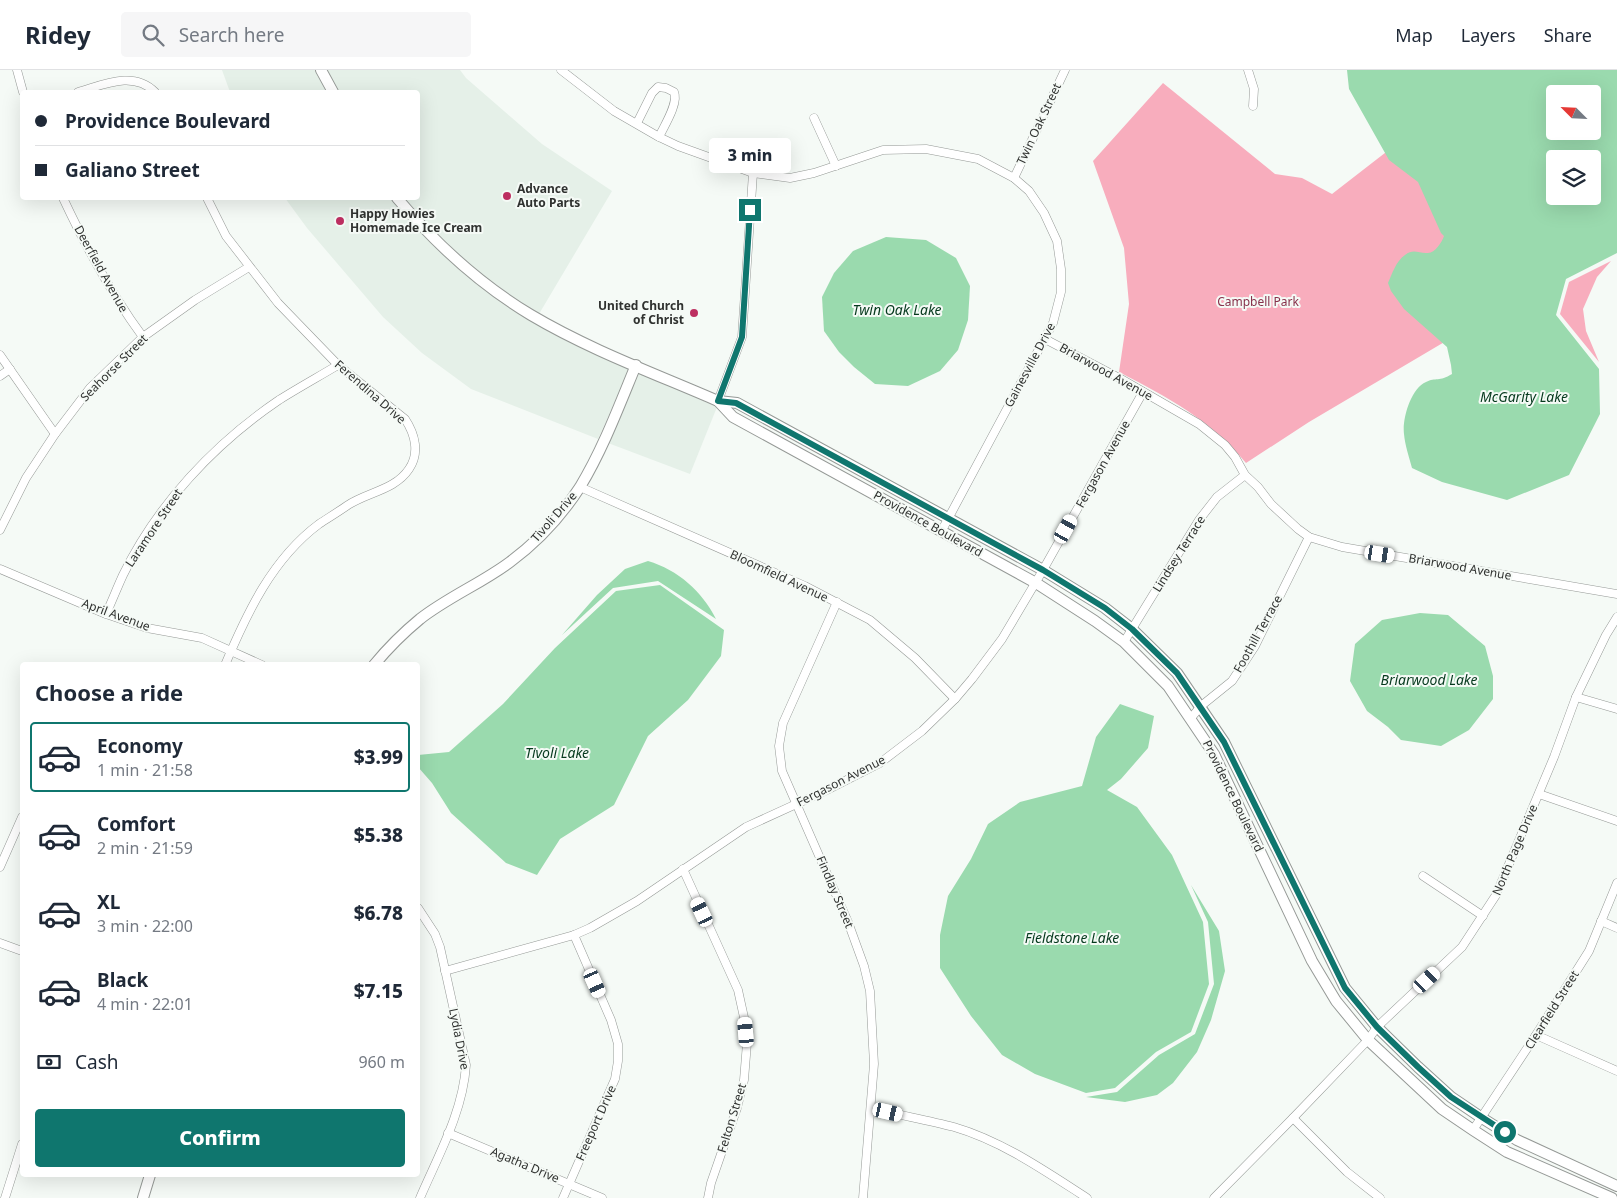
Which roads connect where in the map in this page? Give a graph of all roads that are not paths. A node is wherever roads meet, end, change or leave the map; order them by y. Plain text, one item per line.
1 (17, 70) edge
2 (321, 70) edge
3 (561, 70) edge
4 (1064, 70) edge
5 (1248, 70) edge
6 (22, 90) edge
7 (85, 90) edge
8 (153, 90) edge
9 (332, 90) edge
10 (1252, 106) dead end
11 (814, 118) dead end
12 (637, 124) junction
13 (659, 137) junction
14 (836, 166) junction
15 (753, 173) junction
16 (1014, 178) junction
17 (64, 200) edge
18 (209, 200) edge
19 (399, 200) edge
20 (249, 267) junction
21 (143, 337) junction
22 (1045, 339) junction
23 (0, 355) edge
24 (338, 365) junction
25 (636, 365) junction
26 (10, 369) junction
27 (0, 376) edge
28 (1143, 392) junction
29 (718, 401) junction
30 (55, 434) junction
31 (1246, 475) junction
32 (580, 487) junction
33 (947, 518) junction
34 (0, 530) edge
35 (941, 532) junction
36 (1309, 537) junction
37 (0, 569) edge
38 (1043, 570) junction
39 (1036, 583) junction
40 (1617, 594) edge
41 (836, 602) junction
42 (106, 614) junction
43 (1617, 617) edge
44 (1132, 629) junction
45 (1124, 642) junction
46 (231, 651) junction
47 (226, 662) edge
48 (255, 662) edge
49 (377, 662) edge
50 (1576, 697) junction
51 (955, 699) junction
52 (1201, 706) junction
53 (1617, 708) edge
54 (1191, 718) junction
55 (1539, 794) junction
56 (796, 803) junction
57 (1617, 821) edge
58 (20, 822) edge
59 (0, 868) edge
60 (683, 869) junction
61 (1423, 876) dead end
62 (1617, 883) edge
63 (420, 911) edge
64 (1483, 916) junction
65 (1601, 921) junction
66 (1617, 928) edge
67 (574, 935) junction
68 (0, 943) edge
69 (20, 951) edge
70 (445, 971) junction
71 (1377, 1027) junction
72 (1536, 1035) junction
73 (1368, 1040) junction
74 (1617, 1071) edge
75 (871, 1108) junction
76 (1293, 1118) junction
77 (1482, 1118) junction
78 (1473, 1130) junction
79 (448, 1132) junction
80 (20, 1150) edge
81 (149, 1177) edge
82 (569, 1184) junction
83 (1617, 1187) edge
84 (5, 1198) edge
85 (143, 1198) edge
86 (420, 1198) edge
87 (563, 1198) edge
88 (602, 1198) edge
89 (708, 1198) edge
90 (863, 1198) edge
91 (1087, 1198) edge
92 (1214, 1198) edge
93 (1380, 1198) edge
94 (1612, 1198) edge

1 - 6 street
2 - 9 main road
3 - 12 street, Gainesville Drive
4 - 16 street, Twin Oak Street
5 - 10 street
7 - 8 street
11 - 14 street
12 - 13 street, Gainesville Drive
12 - 13 street
13 - 15 street, Gainesville Drive
14 - 15 street, Gainesville Drive
14 - 16 street, Gainesville Drive
15 - 29 street
16 - 22 street, Gainesville Drive
17 - 21 street, Deerfield Avenue
18 - 20 street, Ferendina Drive
19 - 25 main road, Providence Boulevard
20 - 21 street, Seahorse Street
20 - 24 street, Ferendina Drive
21 - 30 street, Seahorse Street
22 - 28 street, Briarwood Avenue
22 - 33 street, Gainesville Drive
23 - 26 street
24 - 42 street, Laramore Street
24 - 46 street, Ferendina Drive
25 - 29 main road, Providence Boulevard
25 - 32 main road, Tivoli Drive
26 - 27 street
26 - 30 street
28 - 31 street, Briarwood Avenue
28 - 38 street, Fergason Avenue
29 - 33 main road, Providence Boulevard
29 - 35 main road, Providence Boulevard
30 - 34 street, Seahorse Street
31 - 36 street, Briarwood Avenue
31 - 44 street, Lindsey Terrace
32 - 41 street, Bloomfield Avenue
32 - 49 main road, Tivoli Drive
33 - 35 street, Gainesville Drive
33 - 38 main road, Providence Boulevard
35 - 39 main road, Providence Boulevard
36 - 40 street, Briarwood Avenue
36 - 52 street, Foothill Terrace
37 - 42 street, April Avenue
38 - 39 street, Fergason Avenue
38 - 44 main road, Providence Boulevard
39 - 45 main road, Providence Boulevard
39 - 51 street, Fergason Avenue
41 - 51 street, Bloomfield Avenue
41 - 56 street, Findlay Street
42 - 46 street, April Avenue
43 - 50 street, North Page Drive
44 - 45 street, Lindsey Terrace
44 - 52 main road, Providence Boulevard
45 - 54 main road, Providence Boulevard
46 - 47 street, Ferendina Drive
46 - 48 street, April Avenue
50 - 53 street
50 - 55 street, North Page Drive
51 - 56 street, Fergason Avenue
52 - 54 street, Foothill Terrace
52 - 71 main road, Providence Boulevard
54 - 73 main road, Providence Boulevard
55 - 57 street
55 - 64 street, North Page Drive
56 - 60 street, Fergason Avenue
56 - 75 street, Findlay Street
58 - 59 street
60 - 67 street, Fergason Avenue
60 - 89 street, Felton Street
61 - 64 street
62 - 65 street, Clearfield Street
63 - 70 street, Lydia Drive
64 - 71 street, North Page Drive
65 - 66 street
65 - 72 street, Clearfield Street
67 - 70 street, Fergason Avenue
67 - 82 street, Freeport Drive
68 - 69 street
70 - 79 street, Lydia Drive
71 - 73 street, North Page Drive
71 - 77 main road, Providence Boulevard
72 - 74 street
72 - 77 street, Clearfield Street
73 - 76 street, North Page Drive
73 - 78 main road, Providence Boulevard
75 - 90 street, Findlay Street
75 - 91 street
76 - 92 street, North Page Drive
76 - 93 street
77 - 78 street, Clearfield Street
77 - 83 main road, Providence Boulevard
78 - 94 main road, Providence Boulevard
79 - 82 street, Agatha Drive
79 - 86 street, Lydia Drive
80 - 84 street
81 - 85 main road
82 - 87 street, Freeport Drive
82 - 88 street, Agatha Drive
83 - 94 street

